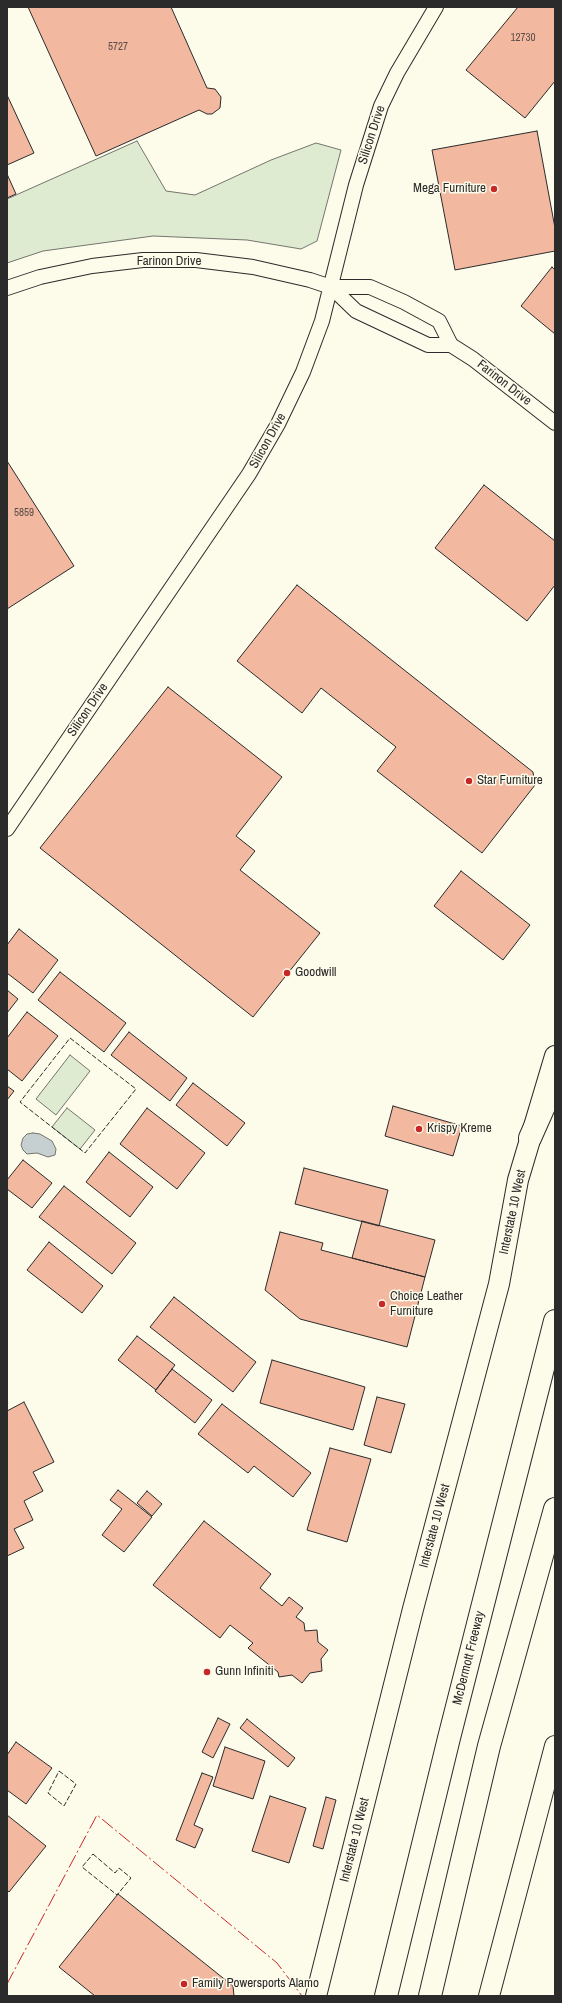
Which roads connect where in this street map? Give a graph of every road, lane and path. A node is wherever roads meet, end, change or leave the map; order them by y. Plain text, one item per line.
1 (436, 7) edge
2 (331, 287) junction
3 (7, 288) edge
4 (451, 345) junction
5 (555, 423) edge
6 (7, 829) edge
7 (555, 1056) edge
8 (555, 1082) edge
9 (530, 1138) junction
10 (555, 1321) edge
11 (555, 1509) edge
12 (555, 1746) edge
13 (316, 1996) edge
14 (386, 1996) edge
15 (430, 1996) edge
16 (489, 1996) edge

1 - 2 street, Silicon Drive
2 - 3 street, Farinon Drive
2 - 4 street, Farinon Drive
2 - 4 street, Farinon Drive
2 - 6 street, Silicon Drive
4 - 5 street, Farinon Drive
7 - 9 main road, Interstate 10 West
8 - 9 highway
9 - 13 main road, Interstate 10 West
10 - 14 highway, McDermott Freeway
11 - 15 highway
12 - 16 main road

